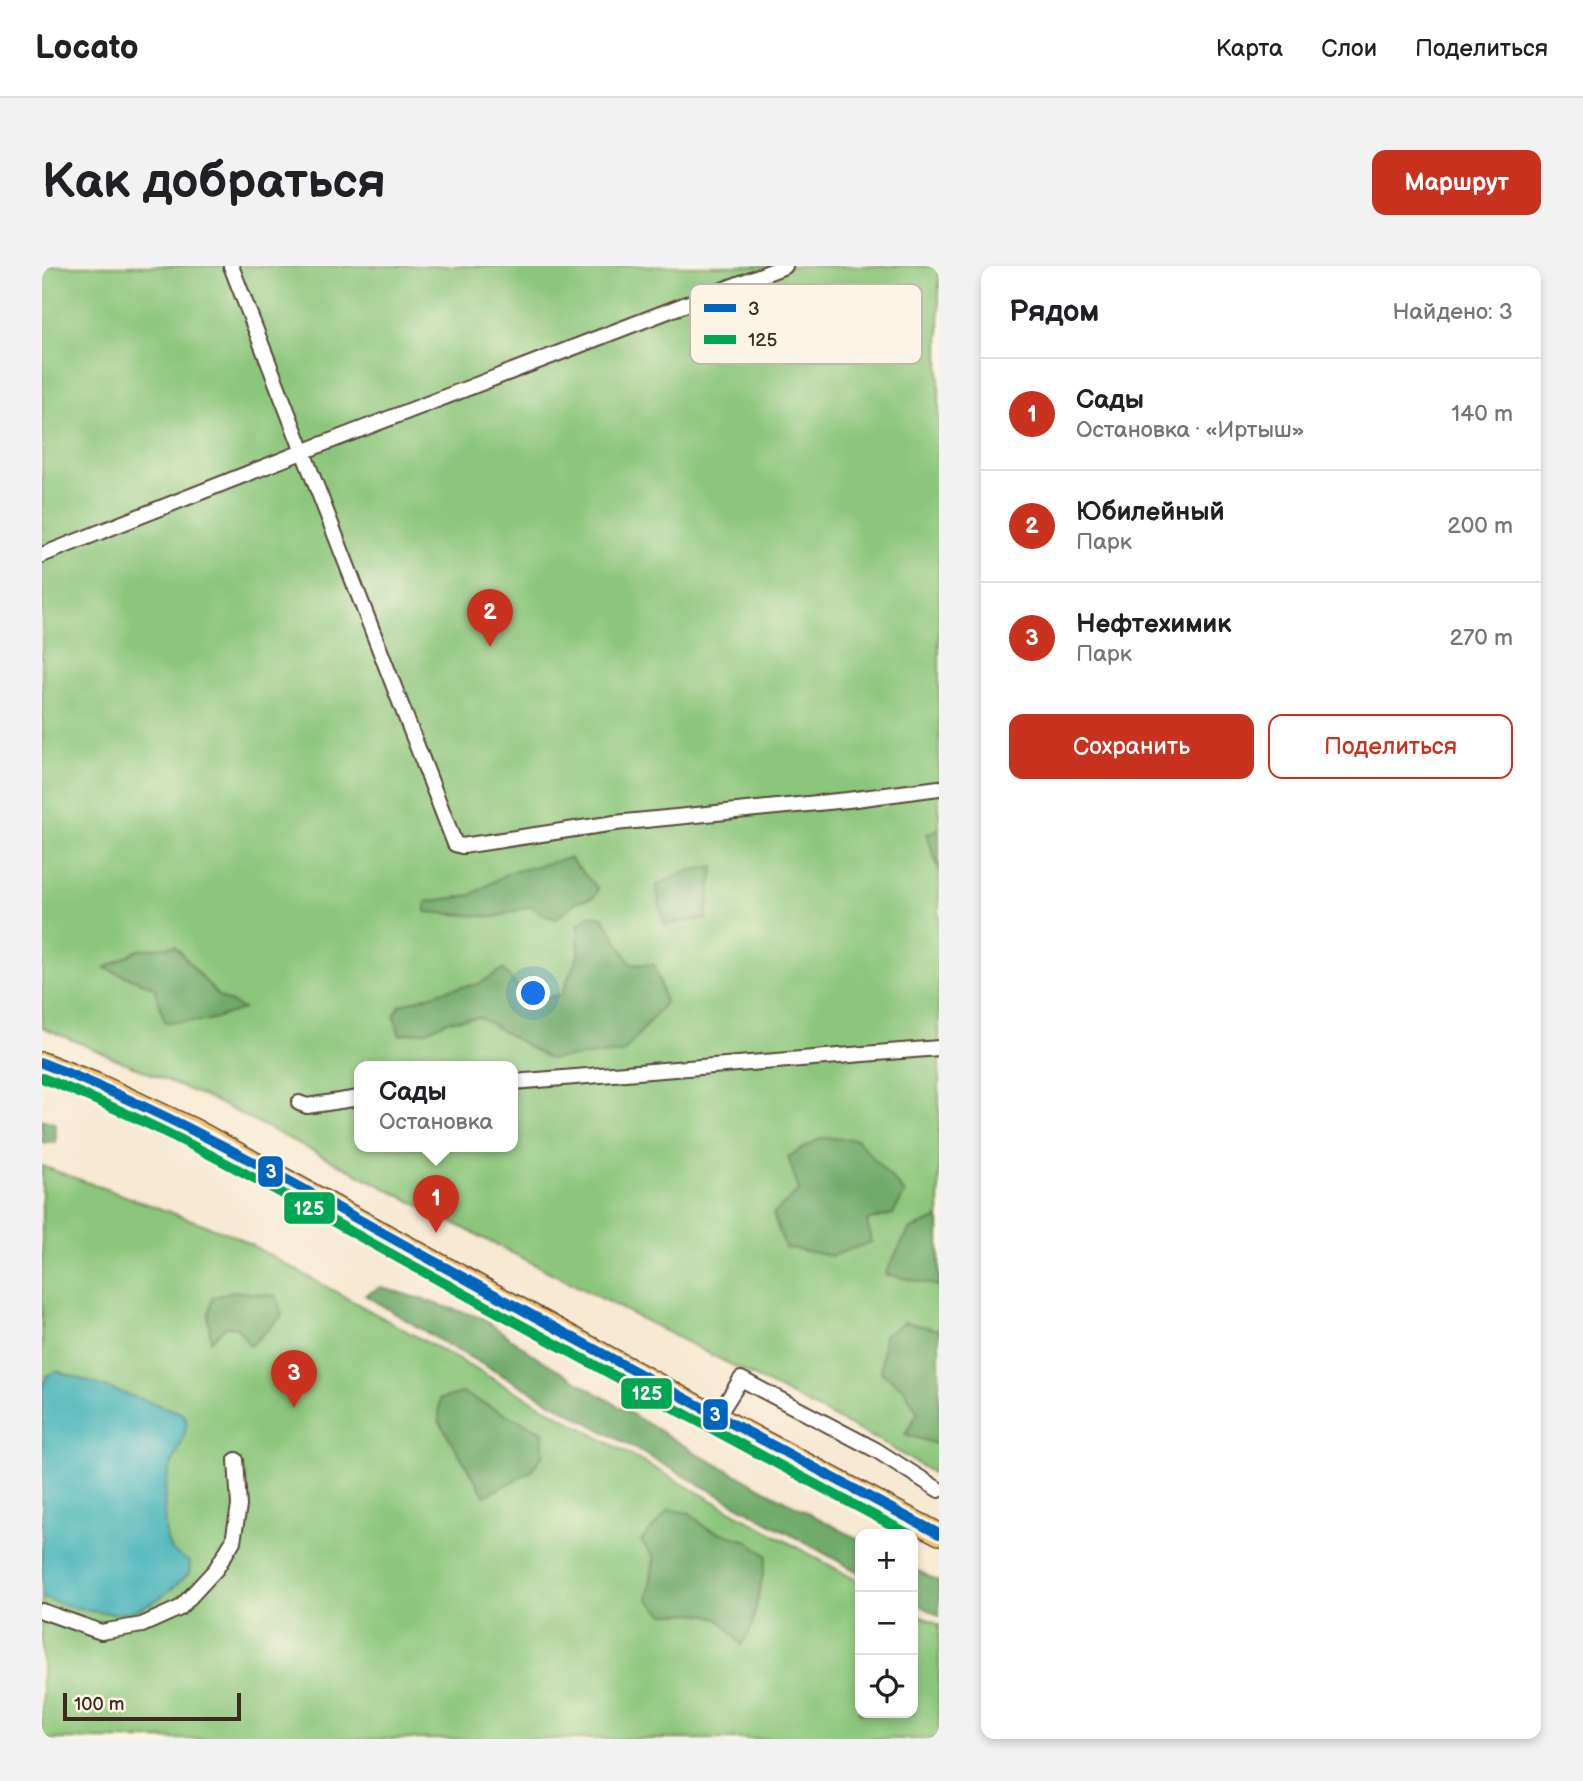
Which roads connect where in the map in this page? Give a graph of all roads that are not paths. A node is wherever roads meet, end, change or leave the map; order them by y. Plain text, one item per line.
1 (231, 266) edge
2 (785, 266) edge
3 (738, 284) edge
4 (690, 303) edge
5 (302, 452) junction
6 (42, 555) edge
7 (939, 788) edge
8 (939, 1048) edge
9 (42, 1063) edge
10 (518, 1082) edge
11 (354, 1099) edge
12 (299, 1103) dead end
13 (717, 1417) junction
14 (236, 1460) dead end
15 (939, 1490) edge
16 (939, 1534) edge
17 (42, 1611) edge

1 - 5 street
2 - 3 street
4 - 5 street
5 - 6 street
5 - 7 street
8 - 10 street
9 - 13 main road
11 - 12 street
13 - 15 street
13 - 16 main road
14 - 17 street

